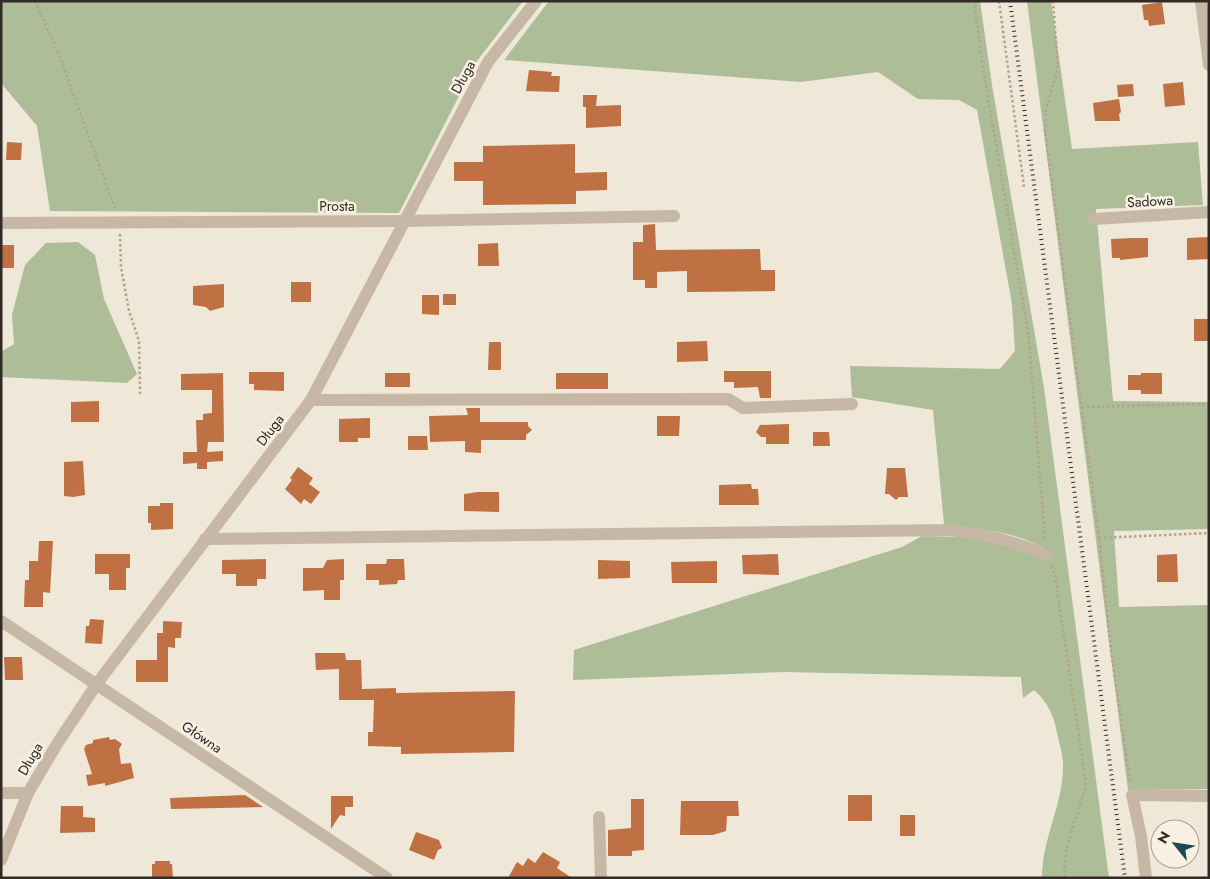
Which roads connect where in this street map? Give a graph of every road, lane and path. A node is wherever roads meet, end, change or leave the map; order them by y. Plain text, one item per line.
1 (35, 1) edge
2 (536, 1) edge
3 (974, 1) edge
4 (999, 1) edge
5 (1054, 1) edge
6 (1200, 1) edge
7 (1209, 65) edge
8 (1024, 187) dead end
9 (1209, 212) edge
10 (674, 216) dead end
11 (1094, 219) dead end
12 (404, 221) junction
13 (1, 223) edge
14 (120, 223) junction
15 (140, 394) dead end
16 (311, 400) junction
17 (852, 404) dead end
18 (1209, 404) edge
19 (1082, 406) junction
20 (1209, 533) edge
21 (1100, 538) junction
22 (205, 539) junction
23 (1046, 555) junction
24 (1, 621) edge
25 (96, 685) junction
26 (1, 793) edge
27 (28, 793) junction
28 (1132, 795) junction
29 (1209, 796) edge
30 (599, 817) dead end
31 (1, 860) edge
32 (387, 878) edge
33 (601, 878) edge
34 (1065, 878) edge
35 (1146, 878) edge

1 - 14 path
2 - 12 street, Długa
3 - 23 path
4 - 8 path
5 - 19 path
6 - 7 street
9 - 11 street, Sadowa
10 - 12 street, Prosta
12 - 14 street, Prosta
12 - 16 street, Długa
13 - 14 street, Prosta
14 - 15 path
16 - 17 street
16 - 22 street, Długa
18 - 19 path
19 - 21 path
20 - 21 path
21 - 28 path
22 - 23 street
22 - 25 street, Długa
23 - 34 path
24 - 25 street, Główna
25 - 27 street, Długa
25 - 32 street, Główna
26 - 27 street
27 - 31 street, Długa
28 - 29 street
28 - 35 street
30 - 33 street

